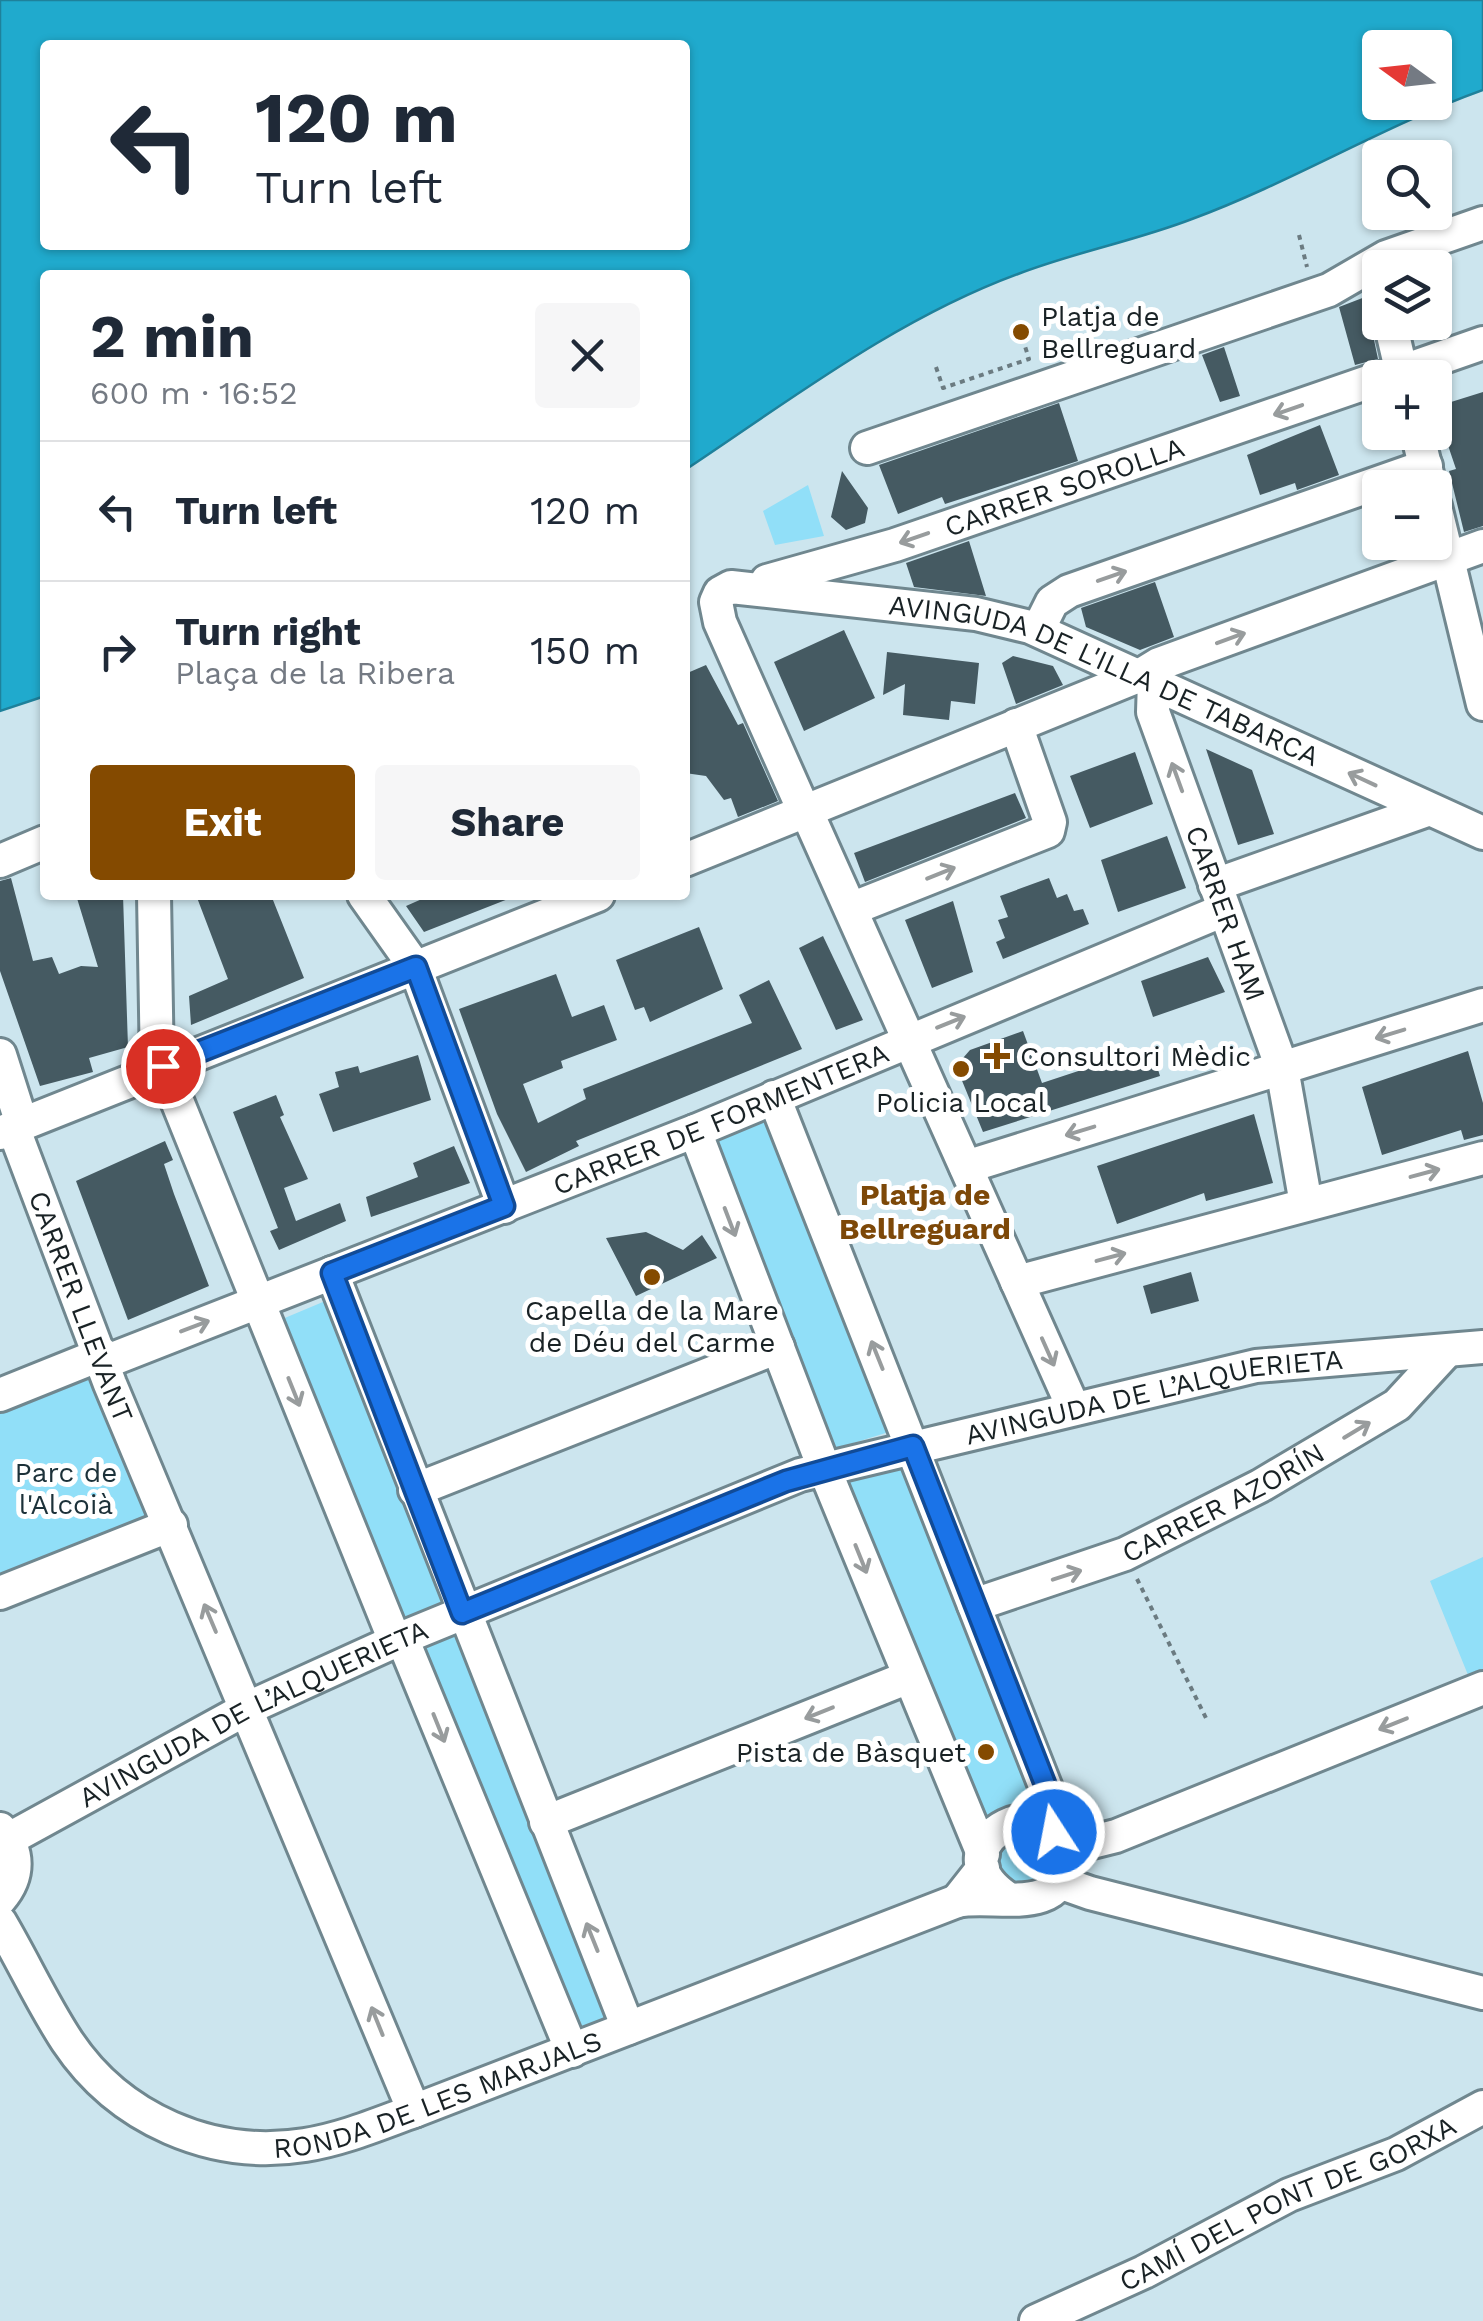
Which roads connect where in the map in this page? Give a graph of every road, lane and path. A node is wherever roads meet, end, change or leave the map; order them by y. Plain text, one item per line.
1 (1483, 223) edge
2 (1299, 235) dead end
3 (1425, 250) edge
4 (1308, 270) dead end
5 (1362, 278) edge
6 (1022, 337) dead end
7 (1483, 343) edge
8 (1436, 360) edge
9 (936, 367) dead end
10 (1362, 386) edge
11 (867, 448) dead end
12 (1362, 498) edge
13 (1483, 546) edge
14 (1452, 556) edge
15 (1442, 560) edge
16 (1447, 560) edge
17 (747, 587) junction
18 (1038, 630) junction
19 (1148, 678) junction
20 (1483, 704) edge
21 (1016, 725) junction
22 (1427, 810) junction
23 (805, 811) junction
24 (1483, 832) edge
25 (40, 844) edge
26 (690, 858) edge
27 (0, 861) edge
28 (1220, 897) junction
29 (154, 900) edge
30 (368, 900) edge
31 (585, 900) edge
32 (851, 909) junction
33 (416, 967) junction
34 (1483, 1004) edge
35 (908, 1039) junction
36 (0, 1055) edge
37 (160, 1068) junction
38 (1282, 1068) junction
39 (774, 1097) junction
40 (12, 1128) edge
41 (694, 1131) junction
42 (1483, 1158) edge
43 (966, 1167) junction
44 (1306, 1204) junction
45 (504, 1206) junction
46 (332, 1273) junction
47 (1017, 1282) junction
48 (257, 1302) junction
49 (778, 1348) junction
50 (1483, 1348) edge
51 (1444, 1354) junction
52 (103, 1358) junction
53 (0, 1396) edge
54 (1073, 1407) junction
55 (913, 1446) junction
56 (824, 1468) junction
57 (415, 1490) junction
58 (172, 1525) junction
59 (1125, 1554) junction
60 (0, 1593) edge
61 (974, 1605) junction
62 (462, 1613) junction
63 (399, 1640) junction
64 (910, 1676) junction
65 (1483, 1688) edge
66 (248, 1708) junction
67 (1206, 1718) dead end
68 (546, 1822) junction
69 (4, 1834) edge
70 (1059, 1840) junction
71 (983, 1861) junction
72 (1060, 1882) junction
73 (1007, 1898) junction
74 (0, 1899) edge
75 (957, 1901) junction
76 (0, 1922) edge
77 (1483, 1993) edge
78 (628, 2028) junction
79 (572, 2050) junction
80 (1483, 2108) edge
81 (414, 2111) junction
82 (1036, 2321) edge

1 - 3 street
2 - 4 path
5 - 11 street
6 - 9 path
7 - 8 street, CARRER SOROLLA
10 -> 17 street, CARRER SOROLLA
18 -> 12 street
13 - 14 street
19 -> 15 street
16 - 20 street
17 - 18 street, AVINGUDA DE L'ILLA DE TABARCA
17 - 23 street
18 - 19 street, AVINGUDA DE L'ILLA DE TABARCA
19 - 21 street
22 -> 19 street, AVINGUDA DE L'ILLA DE TABARCA
28 -> 19 street, CARRER HAM
21 - 23 street
32 -> 21 street
22 - 24 street, AVINGUDA DE L'ILLA DE TABARCA
22 - 28 street, CARRER DE FORMENTERA
23 - 26 street
23 - 32 street
25 - 27 street
35 -> 28 street, CARRER DE FORMENTERA
28 - 38 street, CARRER HAM
29 - 37 street
30 - 33 street
31 - 33 street
32 - 35 street
33 - 37 street
33 - 45 street
34 -> 38 street
35 - 39 street, CARRER DE FORMENTERA
35 - 43 street
36 - 40 street, CARRER LLEVANT
37 - 40 street
37 - 48 street
38 -> 43 street
38 - 44 street, CARRER HAM
39 - 41 street, CARRER DE FORMENTERA
55 -> 39 street
40 - 52 street, CARRER LLEVANT
41 - 45 street, CARRER DE FORMENTERA
41 -> 49 street
44 -> 42 street
43 - 47 street
47 -> 44 street
45 - 46 street, CARRER DE FORMENTERA
46 - 48 street, CARRER DE FORMENTERA
46 - 57 street
47 -> 54 street
52 -> 48 street, CARRER DE FORMENTERA
48 -> 63 street
49 - 56 street
49 - 57 street
50 - 51 street, AVINGUDA DE L’ALQUERIETA
51 - 54 street, AVINGUDA DE L’ALQUERIETA
59 -> 51 street, CARRER AZORÍN
52 - 53 street
52 - 58 street, CARRER LLEVANT
54 - 55 street, AVINGUDA DE L’ALQUERIETA
55 - 56 street, AVINGUDA DE L’ALQUERIETA
55 - 61 street
56 - 62 street, AVINGUDA DE L’ALQUERIETA
56 -> 64 street
57 - 62 street
58 - 60 street
66 -> 58 street, CARRER LLEVANT
61 -> 59 street, CARRER AZORÍN
59 - 67 path
61 - 70 street
62 - 63 street, AVINGUDA DE L’ALQUERIETA
62 - 68 street
63 - 66 street, AVINGUDA DE L’ALQUERIETA
63 -> 79 street
64 -> 68 street
64 - 71 street
65 -> 70 street
66 - 69 street, AVINGUDA DE L’ALQUERIETA
81 -> 66 street, CARRER LLEVANT
78 -> 68 street
69 - 74 street
70 - 71 street
70 - 72 street
71 - 73 street
71 - 75 street
72 - 73 street
72 - 77 street
73 - 75 street
75 - 78 street, RONDA DE LES MARJALS
76 - 81 street, RONDA DE LES MARJALS
78 - 79 street, RONDA DE LES MARJALS
79 - 81 street, RONDA DE LES MARJALS
80 - 82 street, CAMÍ DEL PONT DE GORXA

